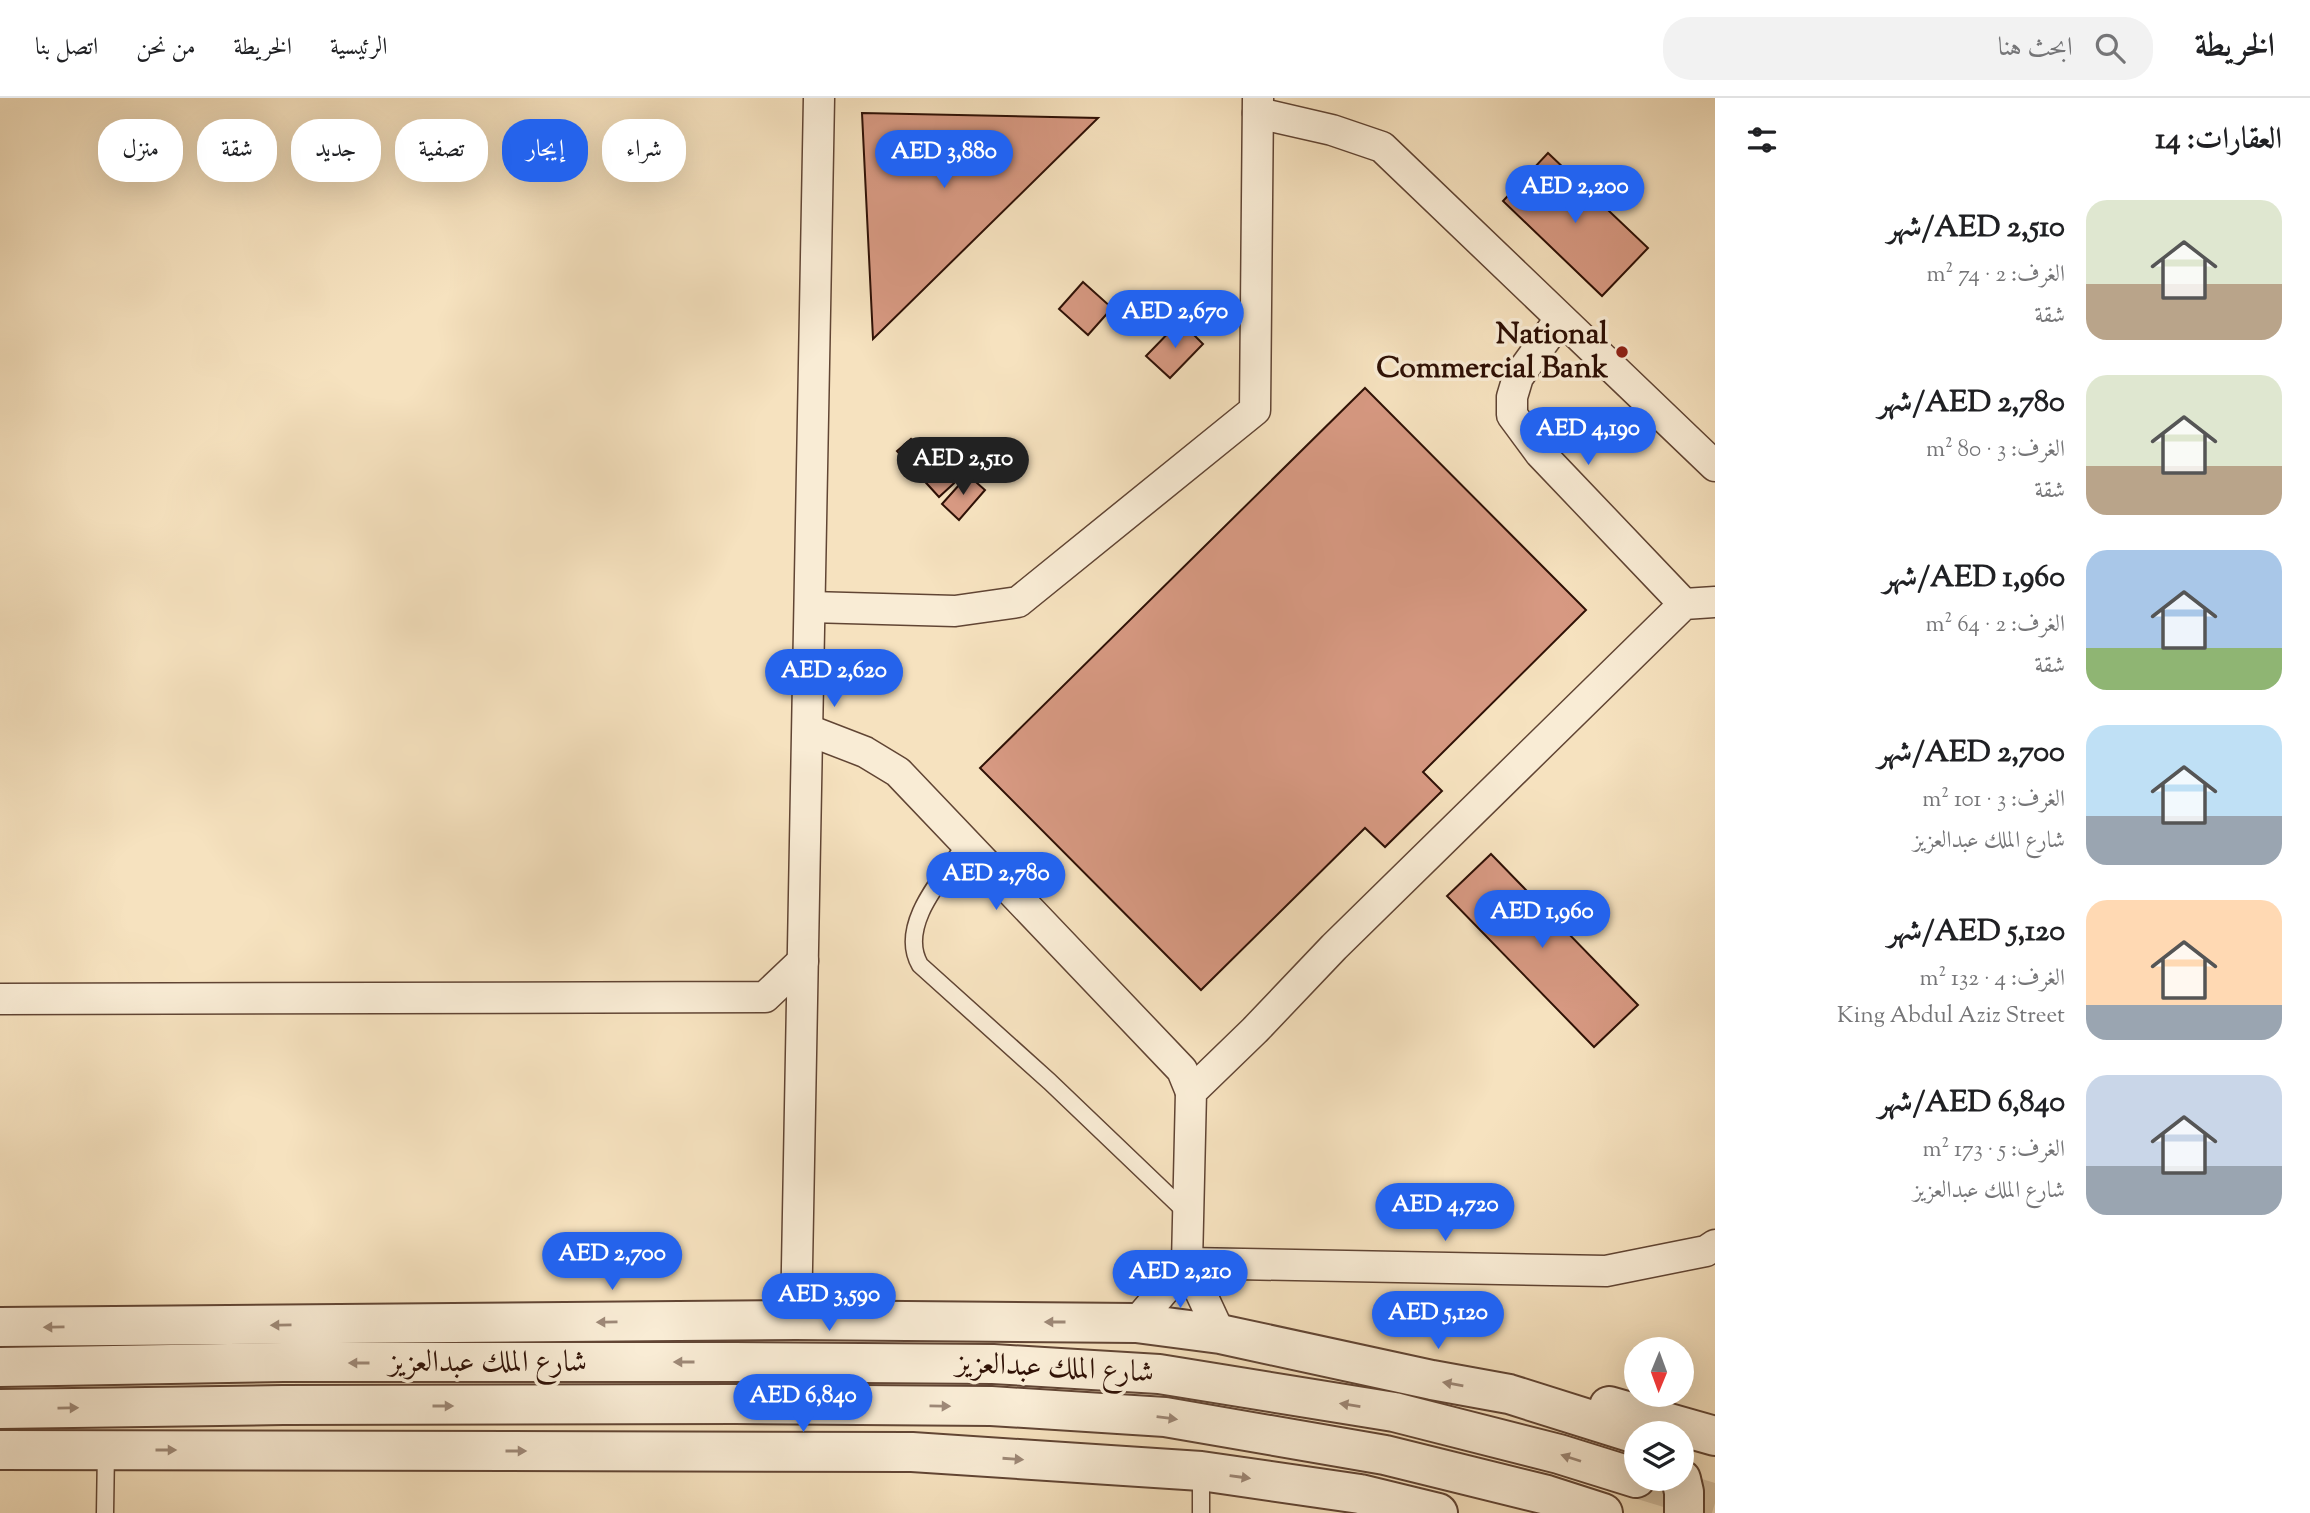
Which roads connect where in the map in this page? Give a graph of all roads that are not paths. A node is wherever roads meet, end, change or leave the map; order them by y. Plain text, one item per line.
1 (818, 98) edge
2 (1258, 105) edge
3 (1560, 319) junction
4 (1715, 466) edge
5 (1715, 602) edge
6 (1684, 604) junction
7 (810, 607) junction
8 (808, 730) junction
9 (966, 844) junction
10 (803, 961) junction
11 (0, 999) edge
12 (1191, 1092) junction
13 (1186, 1212) junction
14 (1715, 1245) edge
15 (1186, 1263) junction
16 (796, 1320) junction
17 (1136, 1323) junction
18 (0, 1327) edge
19 (1220, 1334) junction
20 (0, 1367) edge
21 (1509, 1394) junction
22 (0, 1409) edge
23 (1624, 1430) edge
24 (1624, 1436) edge
25 (1715, 1436) edge
26 (0, 1450) edge
27 (106, 1450) junction
28 (1694, 1452) edge
29 (1715, 1459) edge
30 (1200, 1471) junction
31 (1624, 1474) edge
32 (1684, 1491) edge
33 (106, 1513) edge
34 (1201, 1513) edge
35 (1438, 1513) edge
36 (1603, 1513) edge
37 (1684, 1513) edge

1 - 7 street
2 - 3 street
2 - 7 street
3 - 4 street
3 - 6 street
5 - 6 street
6 - 12 street
7 - 8 street
8 - 9 street
8 - 10 street
9 - 12 street
9 - 13 lane
10 - 11 street
10 - 16 street
12 - 13 street
13 - 15 street
14 - 15 street
15 - 17 street
15 - 19 street
17 -> 16 street, شارع الملك عبدالعزيز
16 -> 18 street, شارع الملك عبدالعزيز
17 - 19 street, شارع الملك عبدالعزيز
21 -> 19 street, شارع الملك عبدالعزيز
31 -> 20 street, شارع الملك عبدالعزيز
21 - 23 street
21 - 24 street
21 - 25 street
22 -> 36 street, شارع الملك عبدالعزيز
26 - 27 street
27 -> 30 street
27 - 33 lane
28 - 29 street
30 - 34 lane
30 -> 35 street
32 - 37 street

